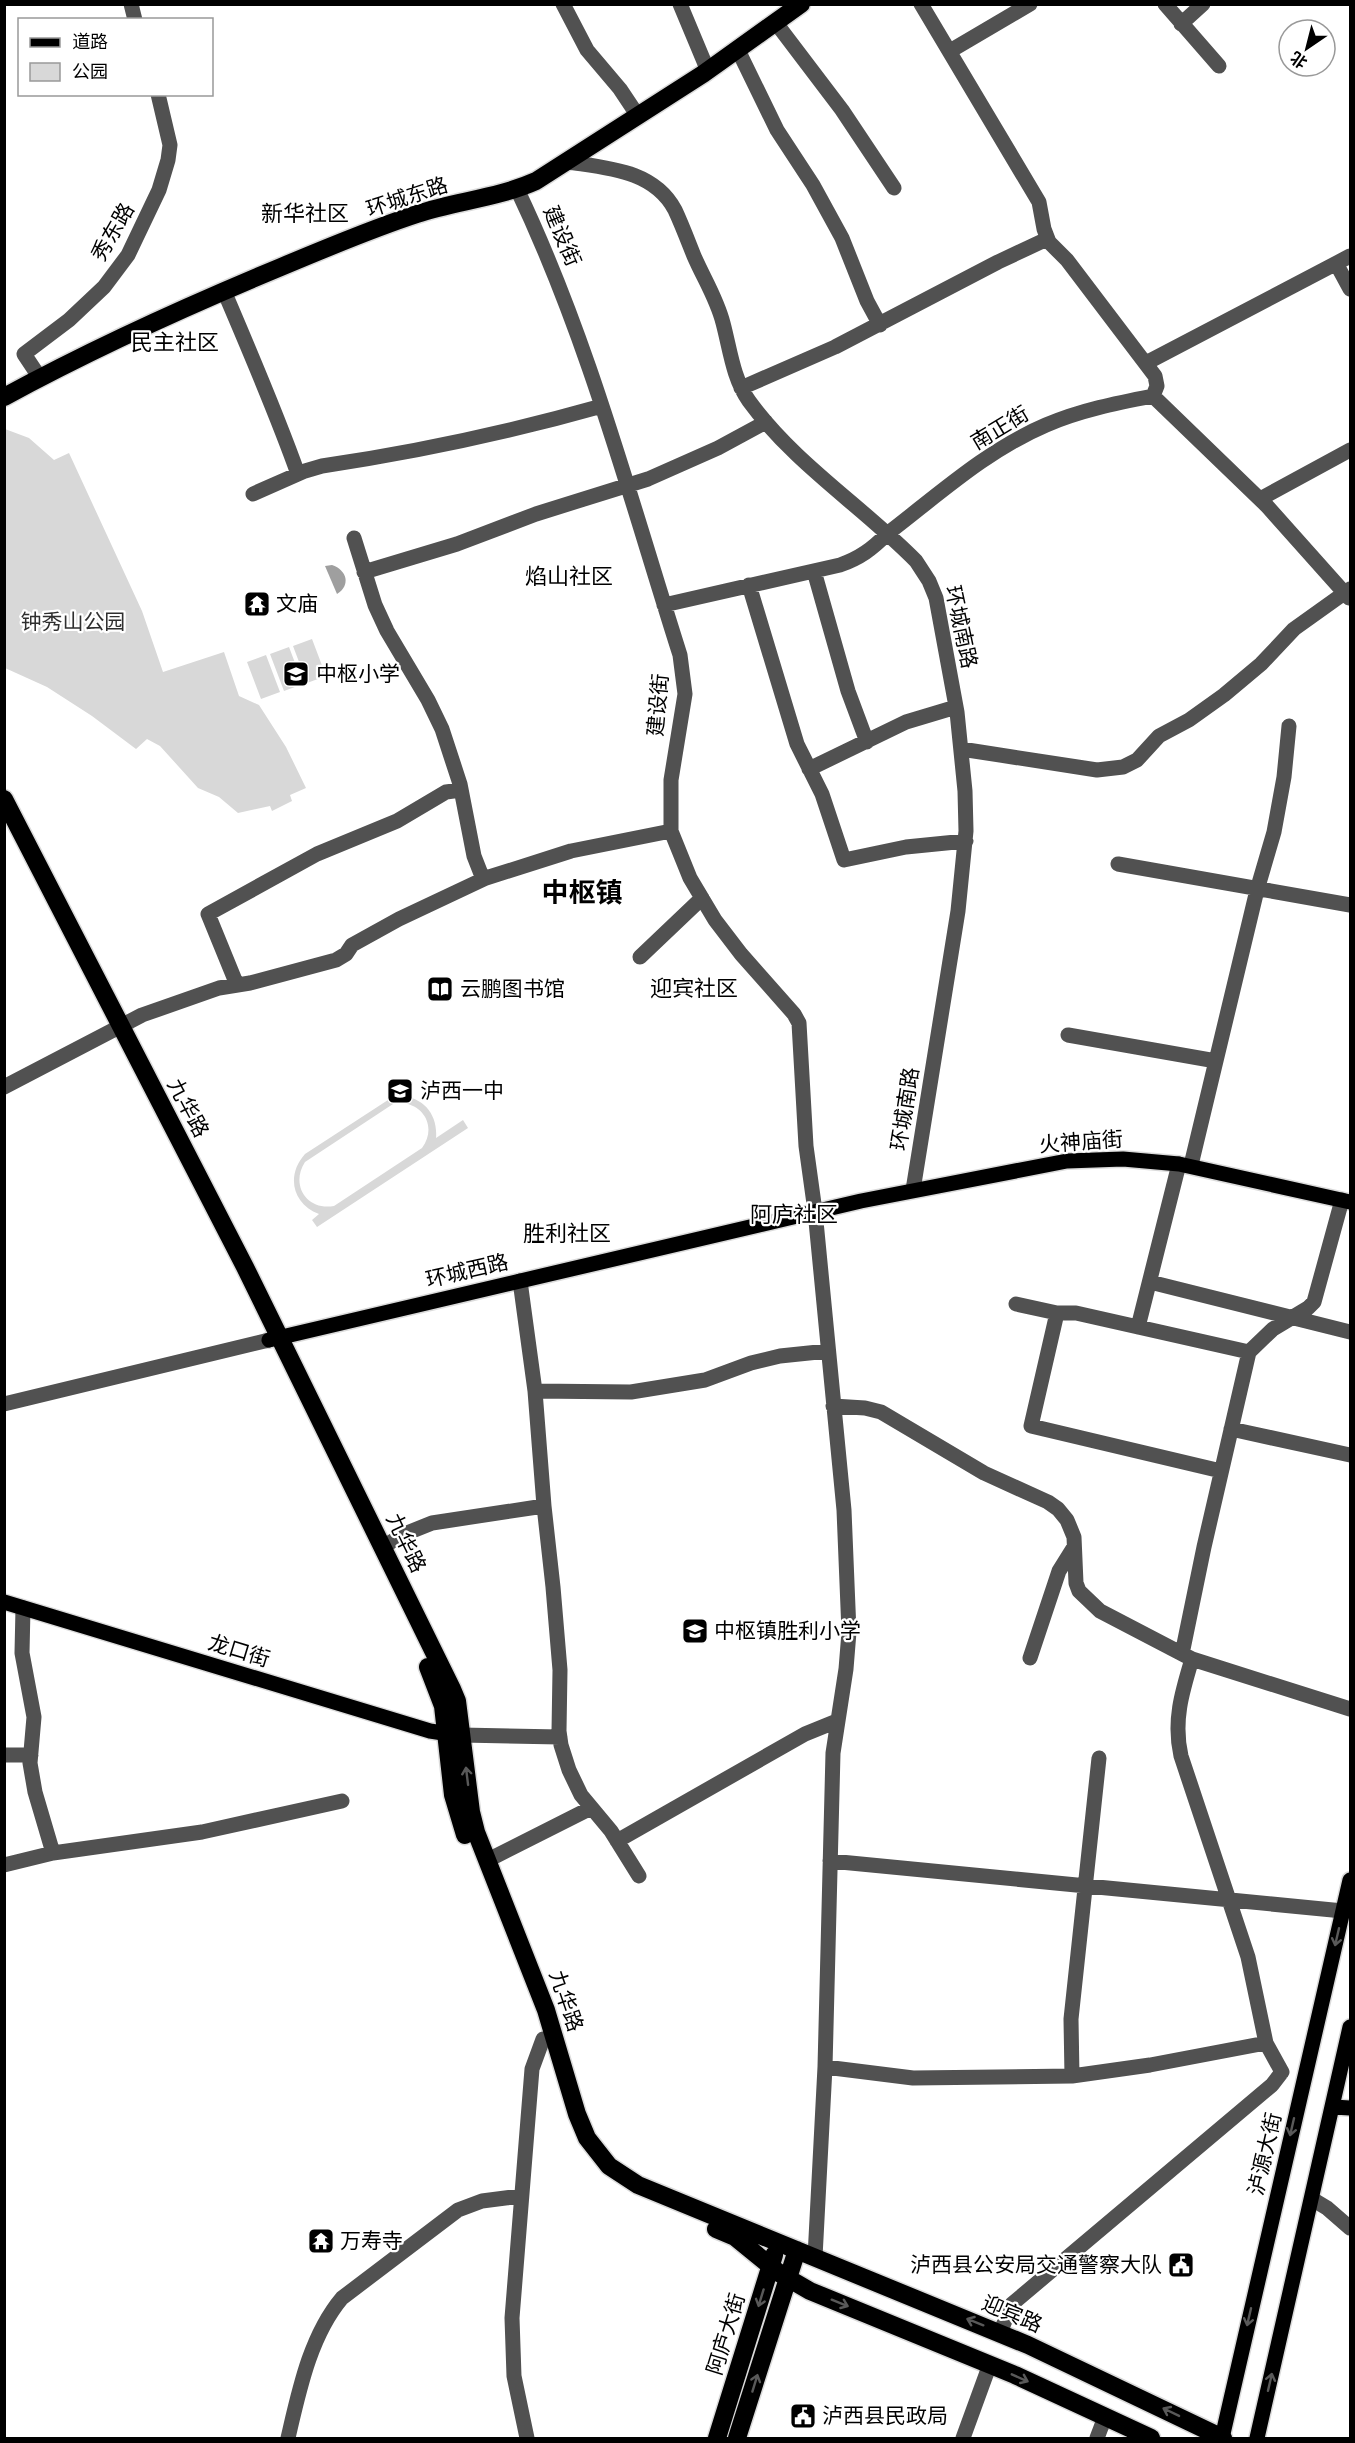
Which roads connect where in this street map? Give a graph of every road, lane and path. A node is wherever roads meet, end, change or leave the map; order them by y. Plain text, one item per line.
1 (563, 4) edge
2 (680, 4) edge
3 (801, 4) edge
4 (921, 4) edge
5 (1030, 4) edge
6 (1165, 4) edge
7 (1203, 4) edge
8 (776, 22) junction
9 (1181, 24) junction
10 (738, 50) junction
11 (950, 51) junction
12 (1219, 66) dead end
13 (708, 71) junction
14 (158, 96) edge
15 (638, 116) junction
16 (568, 162) junction
17 (894, 188) dead end
18 (517, 189) junction
19 (1047, 239) junction
20 (1350, 256) edge
21 (1337, 264) junction
22 (1350, 290) edge
23 (224, 291) junction
24 (880, 325) junction
25 (1146, 363) junction
26 (40, 378) junction
27 (741, 388) junction
28 (1154, 396) junction
29 (4, 397) edge
30 (602, 406) junction
31 (766, 422) junction
32 (1350, 450) edge
33 (298, 474) junction
34 (626, 486) junction
35 (253, 494) dead end
36 (1260, 500) junction
37 (886, 534) junction
38 (354, 538) dead end
39 (814, 570) junction
40 (364, 572) junction
41 (749, 585) junction
42 (1348, 594) edge
43 (664, 605) junction
44 (956, 707) junction
45 (1289, 726) dead end
46 (867, 742) junction
47 (961, 748) junction
48 (809, 769) junction
49 (461, 790) junction
50 (4, 799) edge
51 (4, 824) edge
52 (671, 831) junction
53 (966, 841) junction
54 (1118, 864) dead end
55 (483, 879) junction
56 (1257, 890) junction
57 (702, 898) junction
58 (1350, 905) edge
59 (640, 957) dead end
60 (237, 985) junction
61 (113, 1025) junction
62 (1068, 1035) dead end
63 (1216, 1061) junction
64 (4, 1076) edge
65 (4, 1087) edge
66 (1185, 1164) junction
67 (913, 1190) junction
68 (1346, 1201) edge
69 (815, 1211) junction
70 (520, 1281) junction
71 (1149, 1282) junction
72 (1016, 1304) dead end
73 (1057, 1313) junction
74 (1292, 1318) junction
75 (1138, 1327) junction
76 (1350, 1332) edge
77 (274, 1338) junction
78 (828, 1351) junction
79 (1249, 1352) junction
80 (535, 1391) junction
81 (4, 1404) edge
82 (833, 1406) junction
83 (1231, 1429) junction
84 (1350, 1455) edge
85 (1221, 1471) junction
86 (544, 1506) junction
87 (383, 1547) junction
88 (1074, 1547) junction
89 (4, 1602) edge
90 (23, 1608) junction
91 (1187, 1657) junction
92 (1030, 1658) dead end
93 (1350, 1709) edge
94 (837, 1721) junction
95 (454, 1734) junction
96 (560, 1737) junction
97 (4, 1755) edge
98 (31, 1755) junction
99 (1099, 1758) dead end
100 (342, 1802) dead end
101 (591, 1808) junction
102 (617, 1841) junction
103 (53, 1853) junction
104 (488, 1860) junction
105 (830, 1861) junction
106 (4, 1865) edge
107 (639, 1876) dead end
108 (1350, 1880) edge
109 (1085, 1885) junction
110 (1228, 1899) junction
111 (1343, 1911) junction
112 (1350, 2027) edge
113 (543, 2039) junction
114 (1266, 2043) junction
115 (825, 2067) junction
116 (1282, 2072) junction
117 (1072, 2076) junction
118 (1304, 2077) junction
119 (1333, 2107) junction
120 (1350, 2109) edge
121 (521, 2196) junction
122 (1312, 2199) junction
123 (1350, 2228) edge
124 (778, 2242) junction
125 (796, 2250) junction
126 (816, 2257) junction
127 (771, 2266) junction
128 (788, 2278) junction
129 (1000, 2333) junction
130 (990, 2364) junction
131 (1105, 2416) junction
132 (1222, 2438) edge
133 (288, 2439) edge
134 (527, 2439) edge
135 (717, 2439) edge
136 (737, 2439) edge
137 (963, 2439) edge
138 (1097, 2439) edge
139 (1151, 2439) edge
140 (1257, 2439) edge

1 - 15 street
2 - 13 street
3 - 8 highway, 环城东路
4 - 11 street
5 - 11 street
6 - 9 street
7 - 9 street
8 - 10 highway, 环城东路
8 - 17 street
9 - 12 street
10 - 13 highway, 环城东路
10 - 24 street
11 - 19 street
13 - 15 highway, 环城东路
14 - 26 street, 秀东路
15 - 16 highway, 环城东路
16 - 18 highway, 环城东路
16 - 27 street, 环城南路
18 - 23 highway, 环城东路
18 - 30 street, 建设街
19 - 24 street
19 - 25 street
20 - 21 street
21 - 22 street
21 - 25 street
23 - 26 highway, 环城东路
23 - 33 street
24 - 27 street
25 - 28 street
26 - 29 highway, 环城东路
27 - 31 street, 环城南路
28 - 36 street
28 - 37 street, 南正街
30 - 33 street
30 - 34 street, 建设街
31 - 34 street
31 - 37 street, 环城南路
32 - 36 street
33 - 35 street
34 - 40 street
34 - 43 street, 建设街
36 - 42 street
37 - 39 street, 南正街
37 - 44 street, 环城南路
38 - 40 street
39 - 41 street, 南正街
39 - 46 street
40 - 49 street
41 - 43 street, 南正街
41 - 48 street
42 - 47 street
43 - 52 street, 建设街
44 - 46 street
44 - 47 street, 环城南路
45 - 56 street
46 - 48 street
47 - 53 street, 环城南路
48 - 53 street
49 - 55 street
49 - 60 street
50 - 61 highway, 九华路
51 - 61 highway, 九华路
52 - 55 street
52 - 57 street, 建设街
53 - 67 street, 环城南路
54 - 56 street
55 - 60 street
56 - 58 street
56 - 63 street
57 - 59 street
57 - 69 street, 建设街
60 - 61 street
61 - 64 street
61 - 65 street
61 - 77 highway, 九华路
62 - 63 street
63 - 66 street
66 - 67 main road, 火神庙街
66 - 68 main road, 火神庙街
66 - 71 street
67 - 69 main road, 火神庙街
68 - 74 street
69 - 70 main road, 环城西路
69 - 78 street, 建设街
70 - 77 main road, 环城西路
70 - 80 street
71 - 74 street
71 - 75 street
72 - 73 street
73 - 75 street
73 - 85 street
74 - 76 street
74 - 79 street
75 - 79 street
77 - 81 street
77 - 87 highway, 九华路
77 - 95 highway, 九华路
78 - 80 street
78 - 82 street, 建设街
79 - 83 street
80 - 86 street
82 - 88 street
82 - 94 street, 建设街
83 - 84 street
83 - 85 street
85 - 91 street
86 - 87 street
86 - 96 street
87 - 95 highway, 九华路
88 - 91 street
88 - 92 street
89 - 90 main road, 龙口街
90 - 95 main road, 龙口街
90 - 98 street
91 - 93 street
91 - 110 street
94 - 102 street
94 - 105 street, 建设街
95 - 96 street
104 -> 95 highway, 九华路
95 - 113 highway, 九华路
96 - 101 street
97 - 98 street
98 - 103 street
99 - 109 street
100 - 103 street
101 - 102 street
101 - 104 street
102 - 107 street
103 - 106 street
104 - 124 highway, 九华路
105 - 109 street
105 - 115 street, 建设街
108 - 111 main road, 泸源大街
109 - 110 street
109 - 117 street
110 - 111 street
110 - 114 street
111 -> 118 main road, 泸源大街
112 - 119 main road
113 - 121 street
113 - 127 highway, 九华路
114 - 116 street
114 - 117 street
115 - 117 street
115 - 126 street, 建设街
116 - 118 street
116 - 129 street
118 -> 132 main road, 泸源大街
119 - 120 main road
119 - 122 main road
121 - 133 street
121 - 134 street
122 - 123 street
140 -> 122 main road
124 - 125 highway, 迎宾路
124 - 127 highway, 阿庐大街
125 - 126 highway, 迎宾路
125 - 128 highway
129 -> 126 highway, 迎宾路
127 - 128 highway
127 -> 135 highway, 阿庐大街
128 -> 130 highway
136 -> 128 highway
132 -> 129 highway, 迎宾路
130 -> 131 highway
130 - 137 street
131 - 138 street
131 - 139 highway

